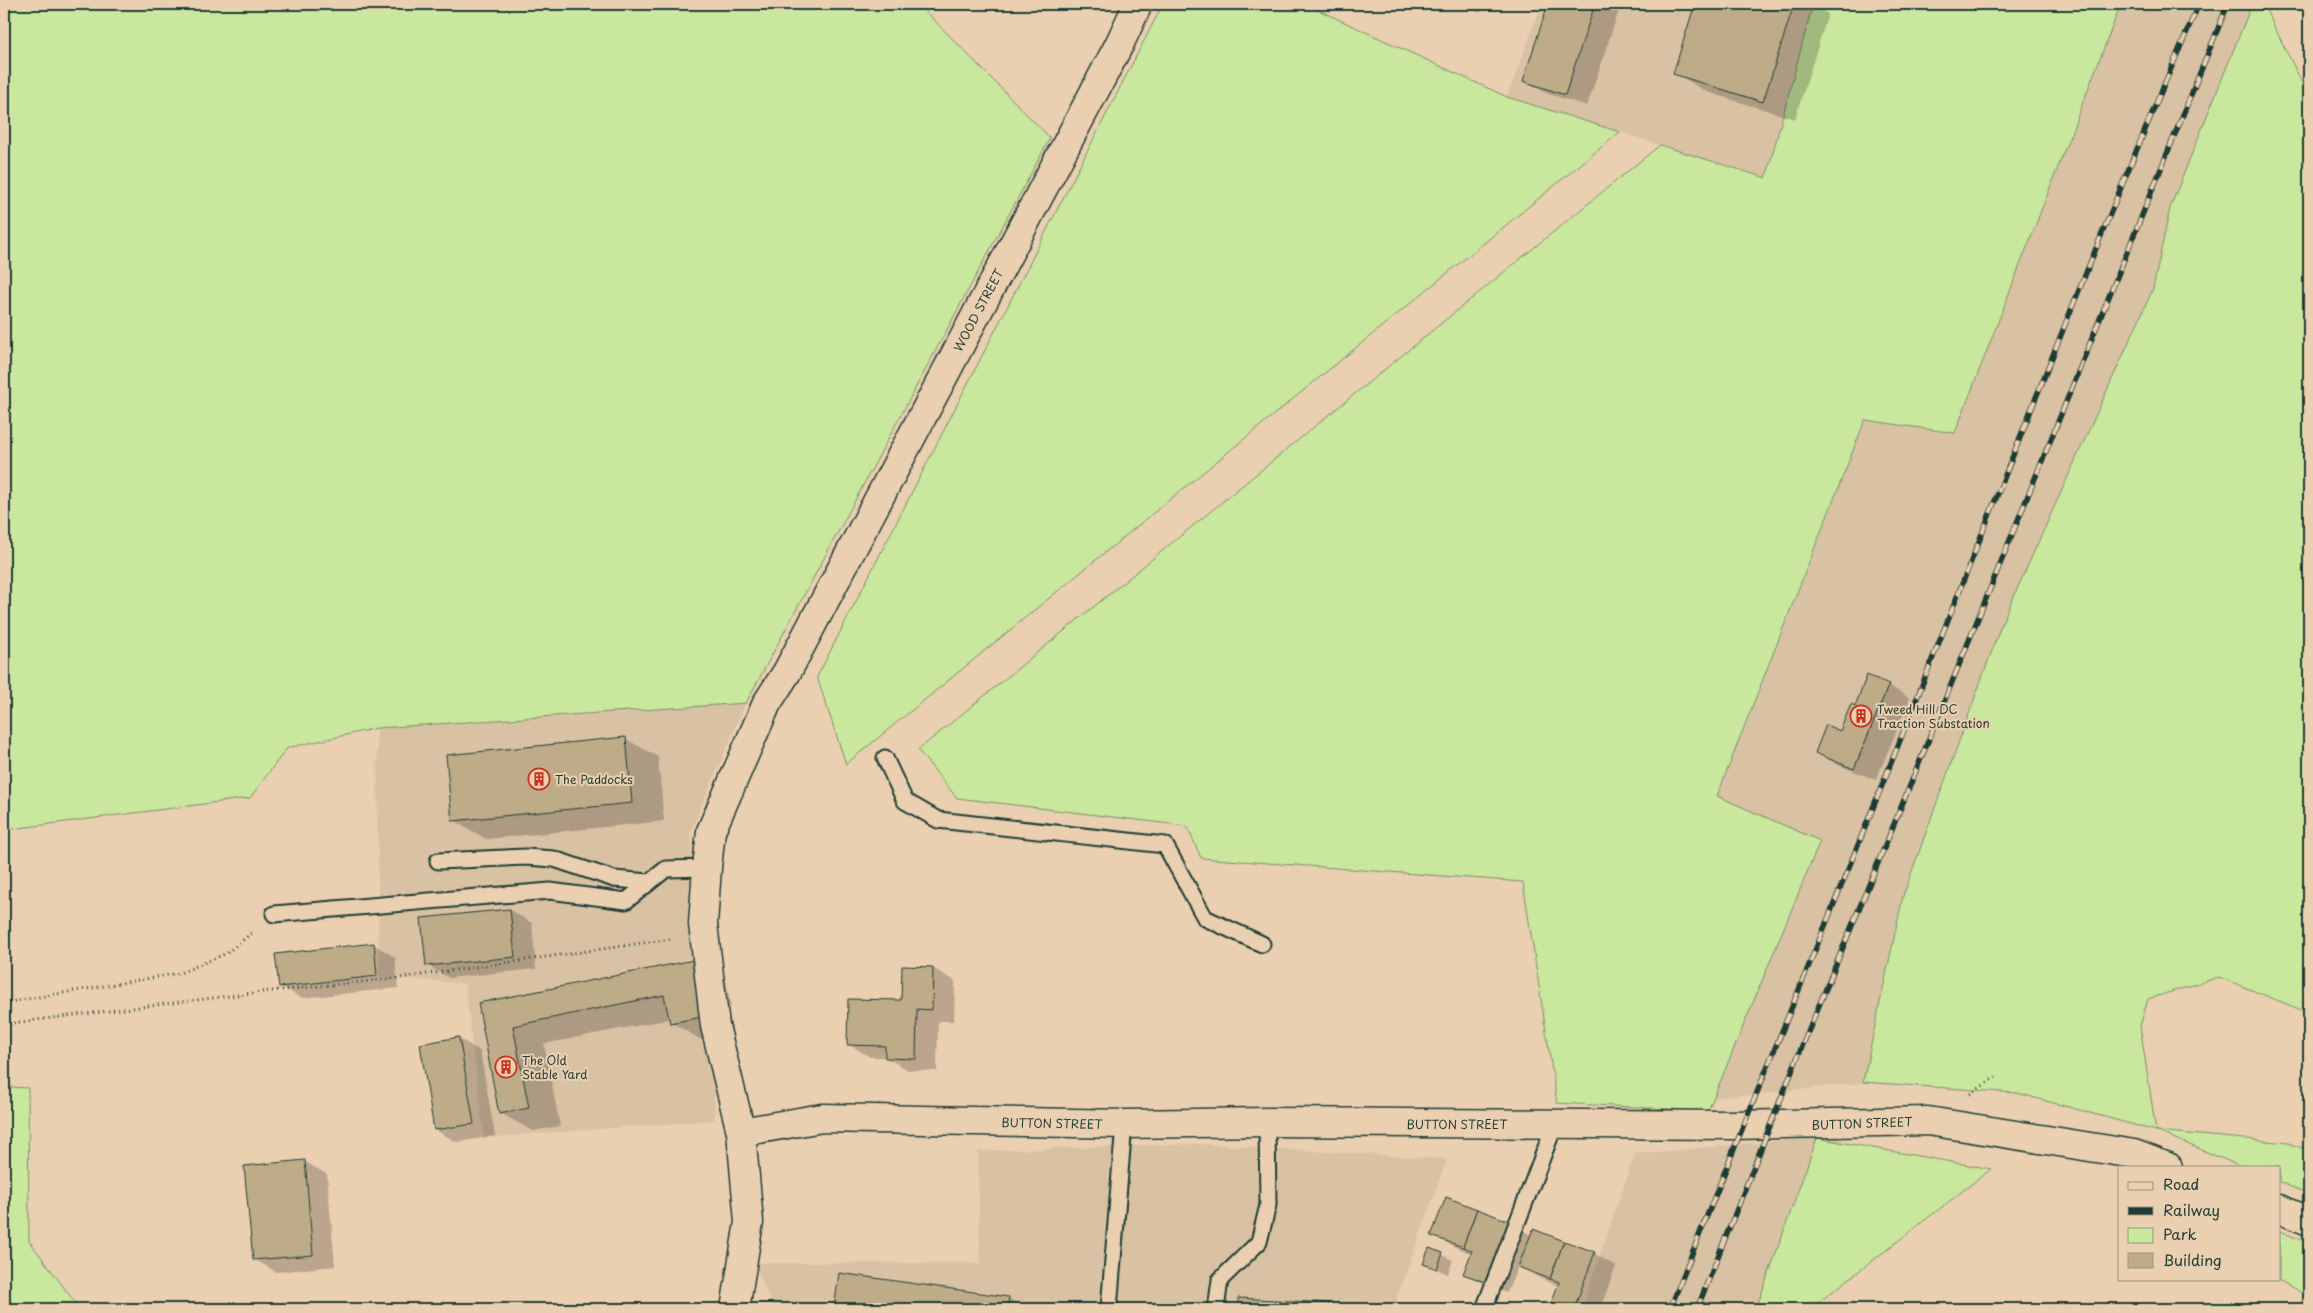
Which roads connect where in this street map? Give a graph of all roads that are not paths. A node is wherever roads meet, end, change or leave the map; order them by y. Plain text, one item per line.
1 (1138, 4) edge
2 (885, 758) dead end
3 (438, 862) dead end
4 (708, 868) junction
5 (649, 882) junction
6 (274, 914) road end
7 (1262, 944) dead end
8 (1267, 1122) junction
9 (1124, 1124) junction
10 (1555, 1124) junction
11 (741, 1132) junction
12 (2165, 1166) edge
13 (2280, 1209) edge
14 (2309, 1221) edge
15 (735, 1309) edge
16 (1109, 1309) edge
17 (1216, 1309) edge
18 (1484, 1309) edge

1 - 4 street, WOOD STREET
2 - 7 lane
3 - 5 lane
4 - 5 lane
4 - 11 street, WOOD STREET
5 - 6 lane
8 - 9 street, BUTTON STREET
8 - 10 street, BUTTON STREET
8 - 17 lane
9 - 11 street, BUTTON STREET
9 - 16 lane
10 - 12 street, BUTTON STREET
10 - 18 lane
11 - 15 street, WOOD STREET
13 - 14 street

